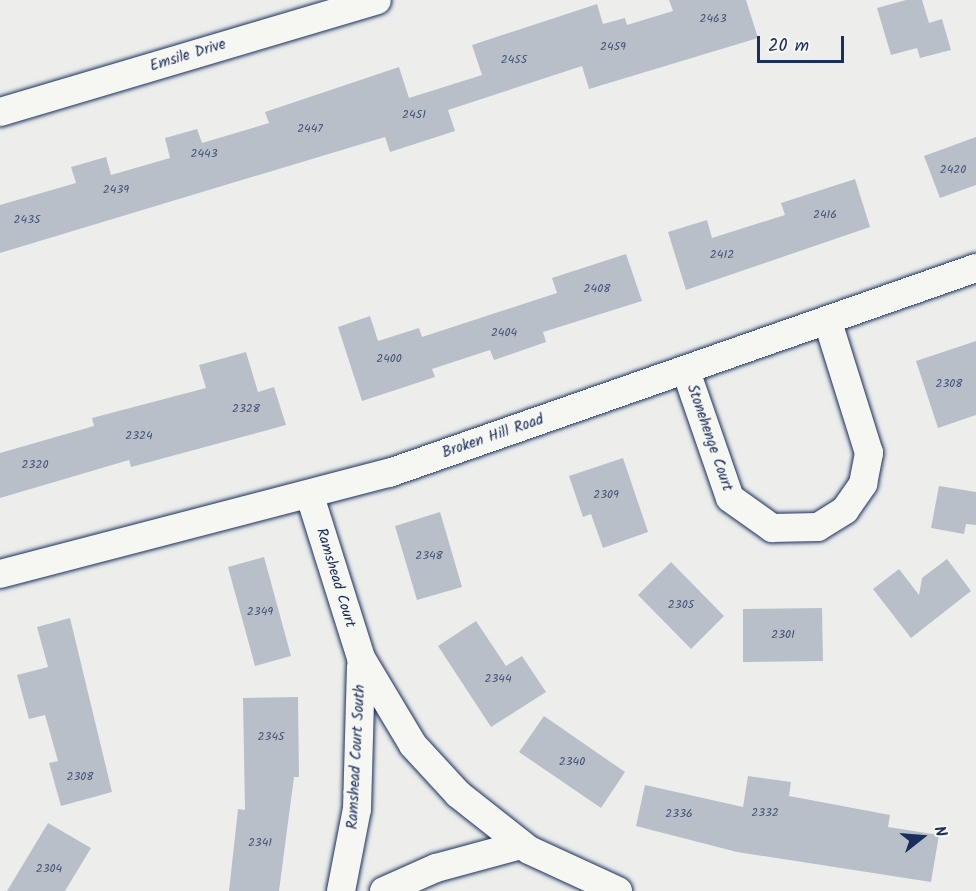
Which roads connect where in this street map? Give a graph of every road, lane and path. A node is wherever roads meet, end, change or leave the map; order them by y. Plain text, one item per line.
1 (377, 0) edge
2 (0, 112) edge
3 (976, 268) edge
4 (828, 322) junction
5 (686, 371) junction
6 (310, 496) junction
7 (0, 574) edge
8 (361, 658) junction
9 (521, 845) junction
10 (341, 891) edge
11 (384, 891) edge
12 (618, 891) edge

1 - 2 street, Emsile Drive
3 - 4 street, Broken Hill Road
4 - 5 street, Broken Hill Road
4 - 5 street, Stonehenge Court
5 - 6 street, Broken Hill Road
6 - 7 street, Broken Hill Road
6 - 8 street, Ramshead Court
8 - 9 street
8 - 10 street, Ramshead Court South
9 - 11 street
9 - 12 street

